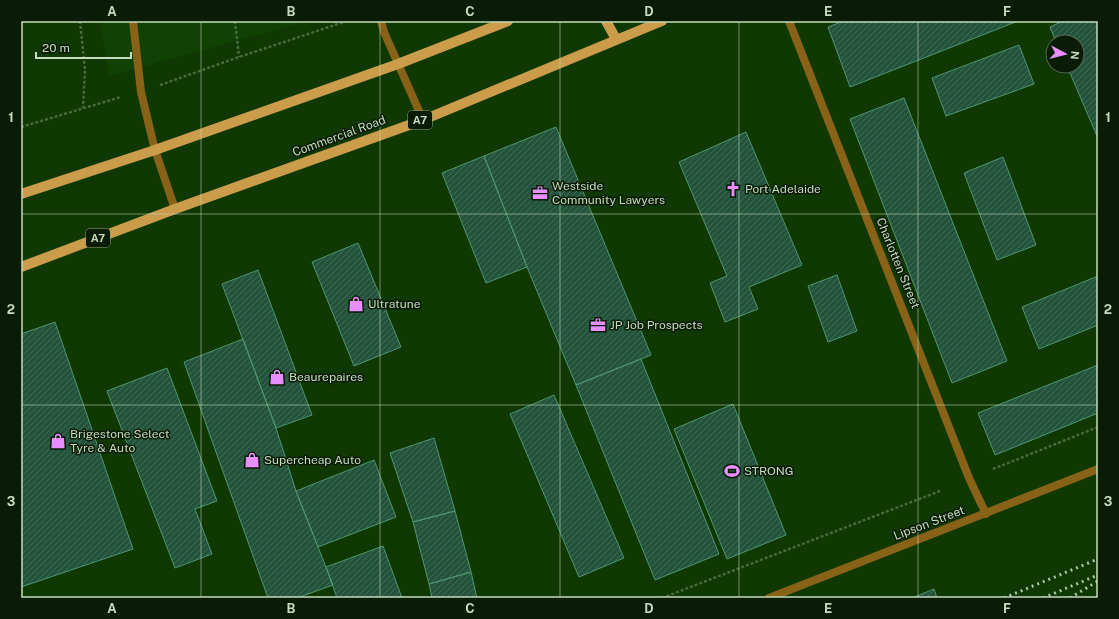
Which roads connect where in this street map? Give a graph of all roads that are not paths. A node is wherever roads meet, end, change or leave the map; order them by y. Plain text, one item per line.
1 (133, 21) edge
2 (381, 21) edge
3 (508, 21) edge
4 (606, 21) edge
5 (662, 21) edge
6 (789, 21) edge
7 (616, 39) junction
8 (398, 64) junction
9 (422, 120) junction
10 (155, 150) junction
11 (21, 194) edge
12 (175, 209) junction
13 (21, 267) edge
14 (1098, 469) edge
15 (986, 514) junction
16 (769, 598) edge

1 - 10 street
2 - 8 street
3 - 8 main road
4 - 7 main road
5 - 7 main road, Commercial Road / A7
6 - 15 street, Charlotten Street
7 - 9 main road, Commercial Road / A7
8 - 9 street
8 - 10 main road
9 - 12 main road, Commercial Road / A7
10 - 11 main road
10 - 12 street
12 - 13 main road, Commercial Road / A7
14 - 15 street, Lipson Street
15 - 16 street, Lipson Street

